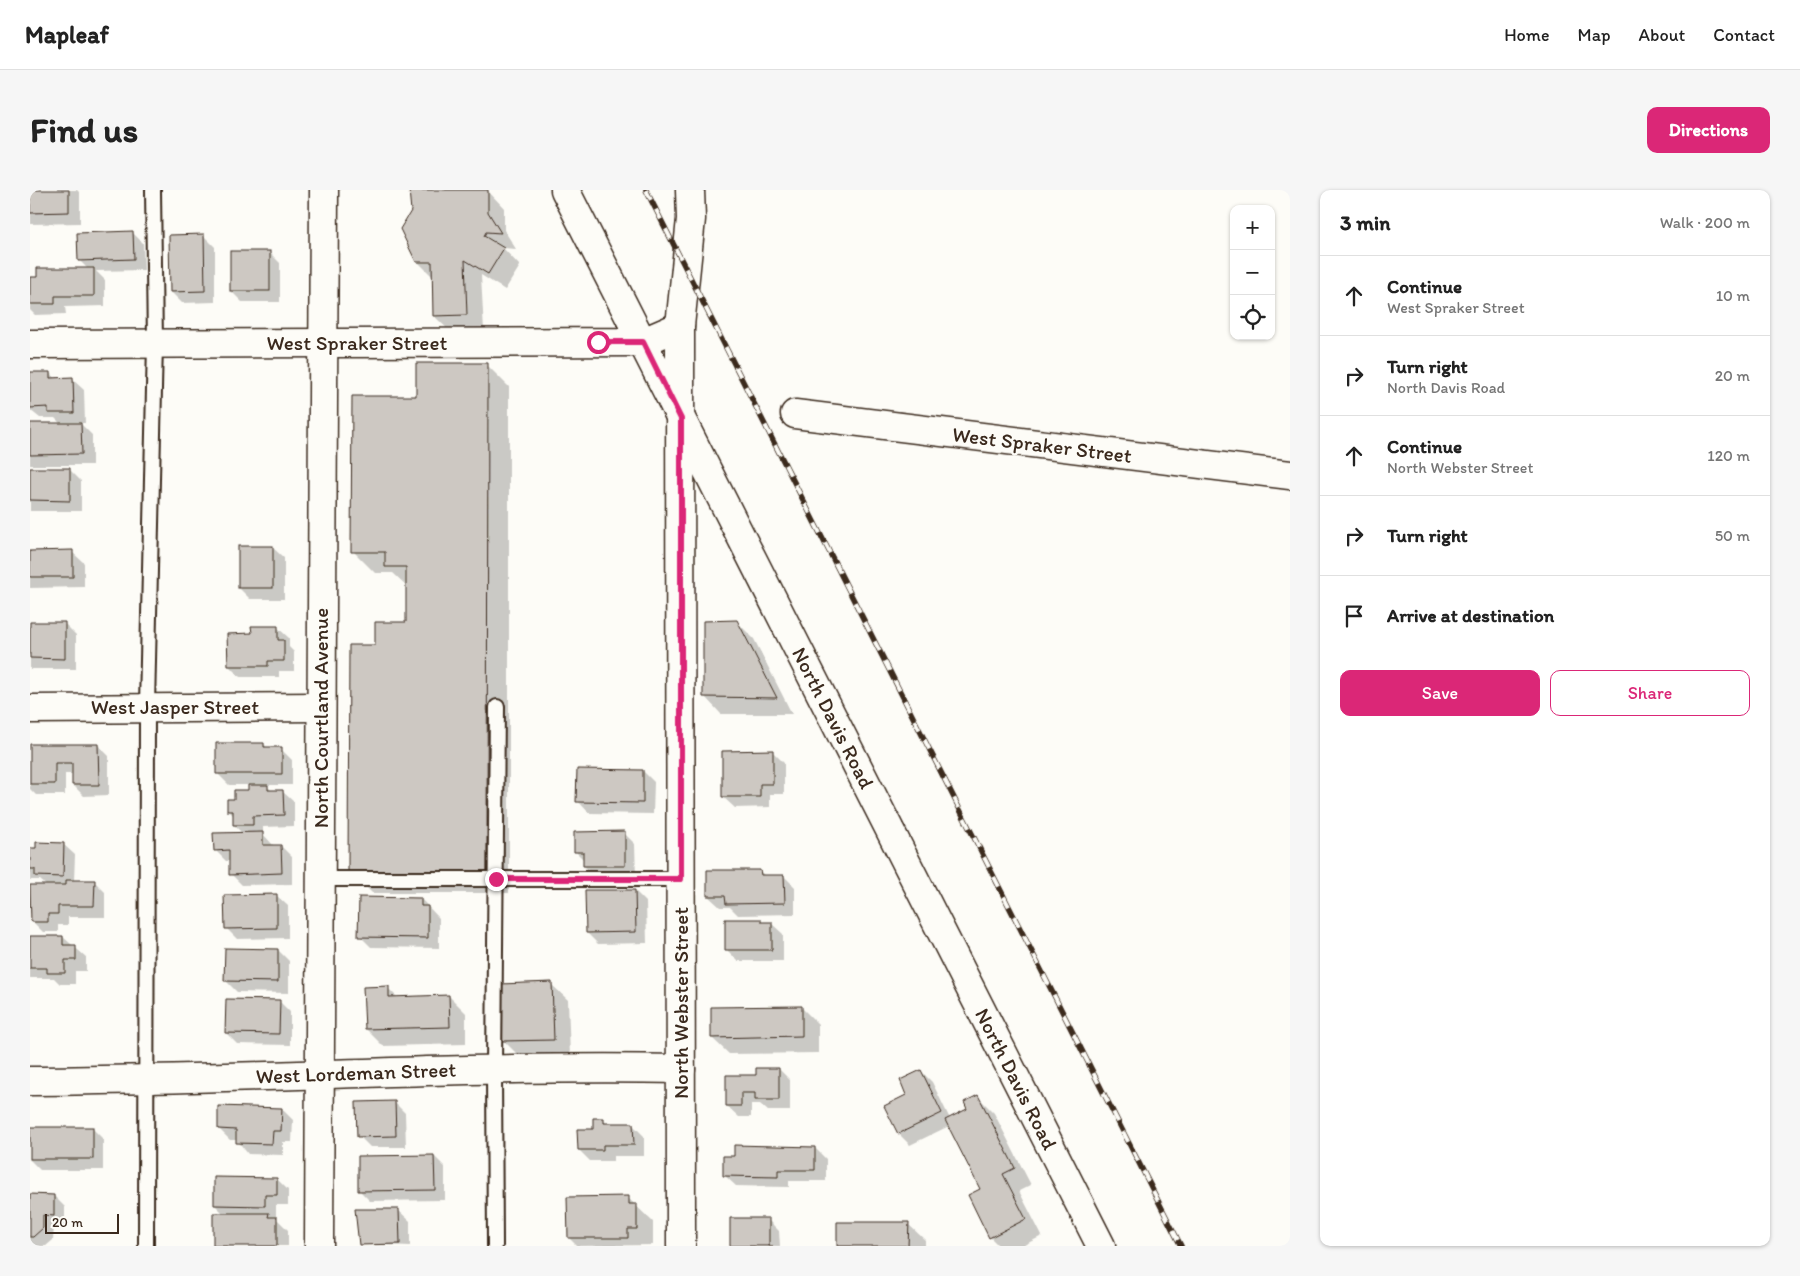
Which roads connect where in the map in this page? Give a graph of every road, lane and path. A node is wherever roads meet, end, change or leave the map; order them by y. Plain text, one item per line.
1 (153, 190) edge
2 (324, 190) edge
3 (565, 190) edge
4 (690, 190) edge
5 (680, 326) junction
6 (643, 342) junction
7 (155, 343) junction
8 (324, 343) junction
9 (30, 344) edge
10 (795, 414) dead end
11 (681, 419) junction
12 (1290, 475) edge
13 (147, 706) junction
14 (320, 707) junction
15 (497, 707) dead end
16 (30, 709) edge
17 (320, 879) junction
18 (496, 879) junction
19 (681, 879) junction
20 (681, 1069) junction
21 (494, 1070) junction
22 (320, 1073) junction
23 (30, 1081) edge
24 (145, 1081) junction
25 (146, 1246) edge
26 (319, 1246) edge
27 (495, 1246) edge
28 (681, 1246) edge
29 (1101, 1246) edge

1 - 7 lane
2 - 8 street, North Courtland Avenue
3 - 6 street, North Davis Road
4 - 5 street, North Webster Street
5 - 6 street, West Spraker Street
5 - 11 street, North Webster Street
6 - 8 street, West Spraker Street
6 - 11 street, North Davis Road
7 - 8 street, West Spraker Street
7 - 9 street, West Spraker Street
7 - 13 lane
8 - 14 street, North Courtland Avenue
10 - 12 street, West Spraker Street
11 - 19 street, North Webster Street
11 - 29 street, North Davis Road
13 - 14 street, West Jasper Street
13 - 16 street, West Jasper Street
13 - 24 lane
14 - 17 street, North Courtland Avenue
15 - 18 lane
17 - 18 lane
17 - 22 street, North Courtland Avenue
18 - 19 lane
18 - 21 lane
19 - 20 street, North Webster Street
20 - 21 street, West Lordeman Street
20 - 28 street, North Webster Street
21 - 22 street, West Lordeman Street
21 - 27 lane
22 - 24 street, West Lordeman Street
22 - 26 street, North Courtland Avenue
23 - 24 street, West Lordeman Street
24 - 25 lane

